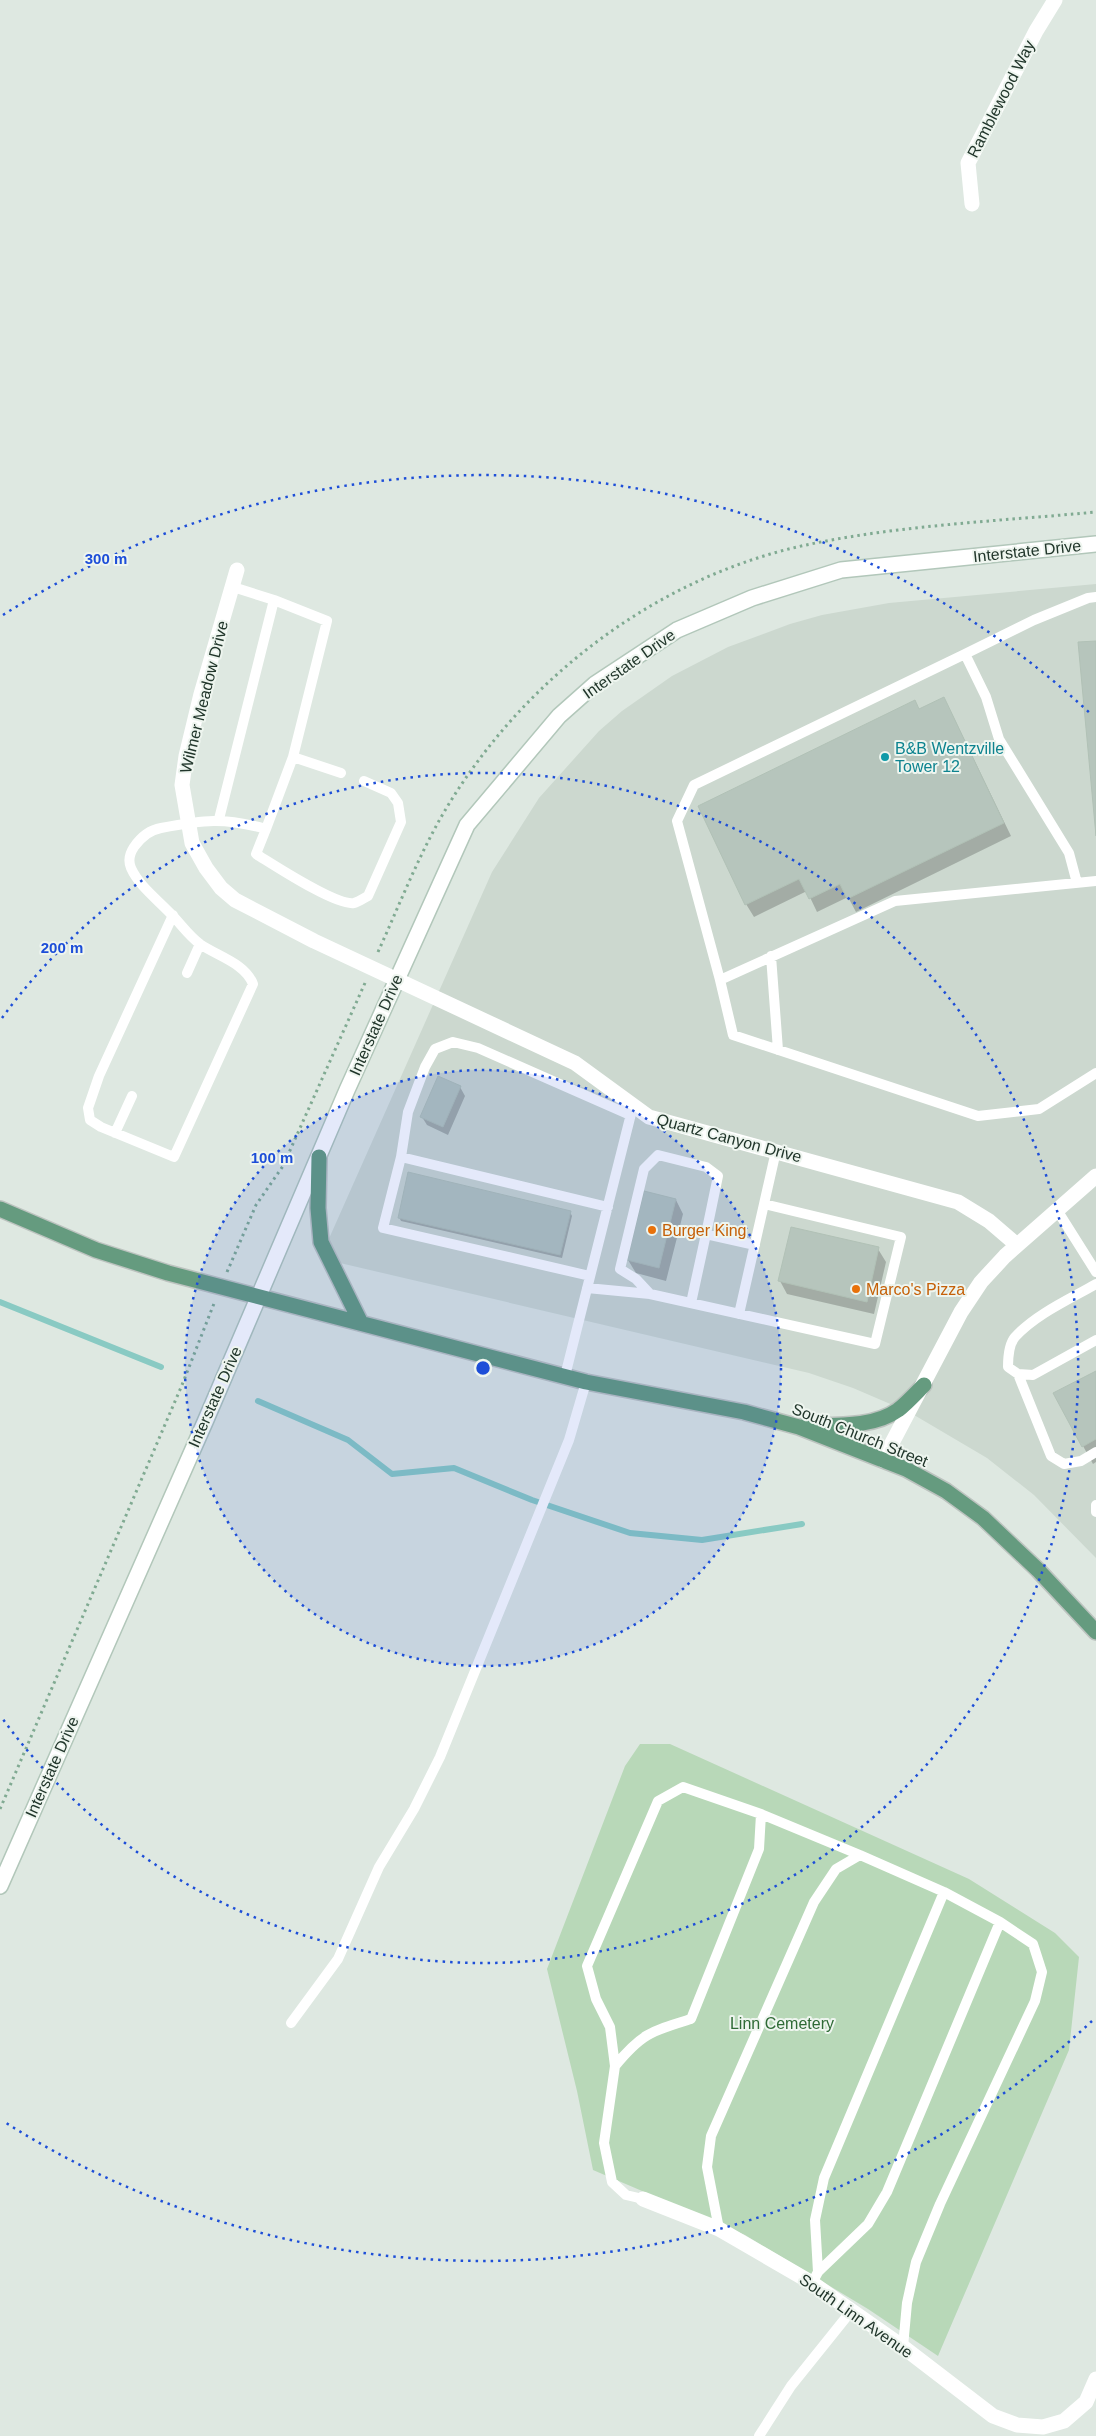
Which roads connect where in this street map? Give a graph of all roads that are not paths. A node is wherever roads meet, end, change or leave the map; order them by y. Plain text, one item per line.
1 (1055, 0) edge
2 (972, 204) dead end
3 (1096, 544) edge
4 (237, 570) dead end
5 (233, 587) junction
6 (1096, 597) edge
7 (274, 600) junction
8 (965, 654) junction
9 (293, 757) junction
10 (341, 773) dead end
11 (364, 781) dead end
12 (219, 820) junction
13 (187, 823) junction
14 (266, 829) junction
15 (1096, 882) edge
16 (1077, 883) junction
17 (173, 915) junction
18 (200, 944) junction
19 (771, 956) junction
20 (187, 973) dead end
21 (396, 978) junction
22 (720, 980) junction
23 (778, 1050) junction
24 (1096, 1073) edge
25 (132, 1096) dead end
26 (632, 1110) junction
27 (115, 1133) junction
28 (776, 1151) junction
29 (319, 1157) junction
30 (401, 1157) junction
31 (1096, 1176) edge
32 (764, 1204) junction
33 (608, 1207) junction
34 (0, 1209) edge
35 (1057, 1210) junction
36 (706, 1234) junction
37 (755, 1246) junction
38 (1017, 1246) junction
39 (1096, 1272) edge
40 (590, 1276) junction
41 (1096, 1284) edge
42 (587, 1288) junction
43 (650, 1294) junction
44 (259, 1297) junction
45 (690, 1303) junction
46 (739, 1314) junction
47 (361, 1323) junction
48 (1096, 1340) edge
49 (1018, 1374) junction
50 (565, 1376) junction
51 (586, 1382) junction
52 (924, 1386) junction
53 (799, 1427) junction
54 (1096, 1452) edge
55 (883, 1460) junction
56 (1096, 1505) edge
57 (1096, 1512) edge
58 (1096, 1632) edge
59 (761, 1814) junction
60 (860, 1855) junction
61 (0, 1886) edge
62 (944, 1892) junction
63 (1000, 1922) junction
64 (291, 2023) dead end
65 (615, 2066) junction
66 (643, 2199) joint
67 (719, 2229) junction
68 (815, 2278) junction
69 (852, 2310) junction
70 (903, 2347) junction
71 (1096, 2379) edge
72 (759, 2436) edge

1 - 2 street, Ramblewood Way
3 - 21 street, Interstate Drive
4 - 5 street, Wilmer Meadow Drive
5 - 7 lane
5 - 13 street, Wilmer Meadow Drive
6 - 8 lane
7 - 9 lane
7 - 12 lane
8 - 16 lane
8 - 22 lane
9 - 10 lane
9 - 14 lane
11 - 14 lane
12 - 13 lane
12 - 14 lane
13 - 17 lane
13 - 21 street, Wilmer Meadow Drive
15 - 16 lane
16 - 19 lane
17 - 18 lane
17 - 27 lane
18 - 20 lane
18 - 27 lane
19 - 22 lane
19 - 23 lane
21 - 26 street, Quartz Canyon Drive
21 - 29 street, Interstate Drive
22 - 23 lane
23 - 24 lane
25 - 27 lane
26 - 28 street, Quartz Canyon Drive
26 - 30 lane
26 - 33 lane
28 - 32 lane
28 - 38 street, Quartz Canyon Drive
29 - 44 street, Interstate Drive
29 - 47 main road
30 - 33 lane
30 - 40 lane
31 - 35 street
32 - 37 lane
32 - 46 lane
33 - 40 lane
34 - 44 main road, South Church Street
35 - 38 street
35 - 39 lane
36 - 37 lane
36 - 43 lane
36 - 45 lane
37 - 46 lane
38 - 52 street
40 - 42 lane
41 - 49 lane
42 - 43 lane
42 - 50 lane
43 - 45 lane
44 - 47 main road, South Church Street
44 - 61 street, Interstate Drive
45 - 46 lane
47 - 50 main road, South Church Street
48 - 49 lane
49 - 54 lane
50 - 51 main road, South Church Street
51 - 53 main road, South Church Street
51 - 64 lane
52 - 53 main road
52 - 55 street
53 - 55 main road, South Church Street
55 - 58 main road, South Church Street
56 - 57 lane
59 - 60 lane
59 - 65 lane
59 - 65 lane
60 - 62 lane
60 - 67 lane
62 - 63 lane
62 - 68 lane
63 - 68 lane
63 - 70 lane
65 - 66 lane
66 - 67 street, South Linn Avenue
67 - 68 street, South Linn Avenue
68 - 69 street, South Linn Avenue
69 - 70 street, South Linn Avenue
69 - 72 lane
70 - 71 street, South Linn Avenue

